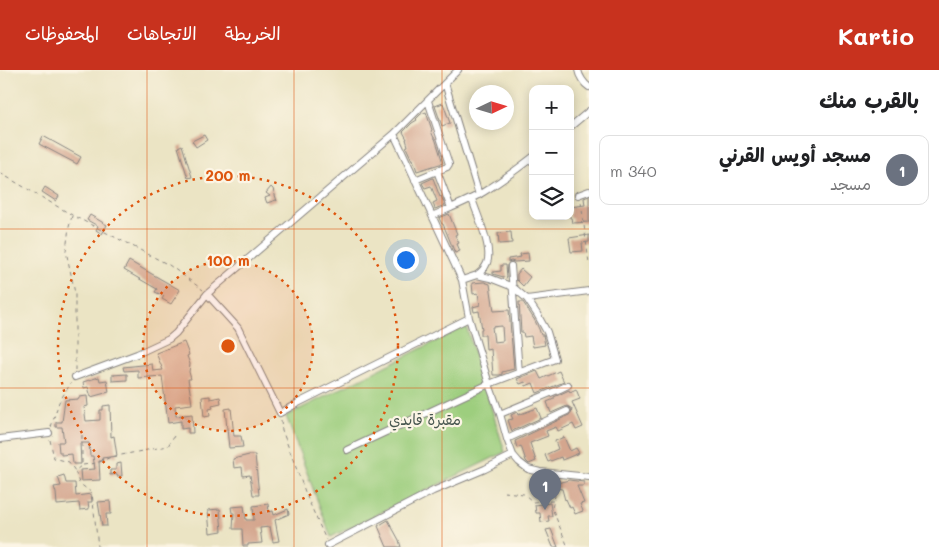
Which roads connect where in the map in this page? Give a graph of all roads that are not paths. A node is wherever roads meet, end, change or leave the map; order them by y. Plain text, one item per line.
1 (458, 70) edge
2 (578, 70) edge
3 (445, 83) junction
4 (589, 87) edge
5 (428, 101) junction
6 (589, 111) edge
7 (574, 123) edge
8 (394, 134) junction
9 (529, 160) edge
10 (437, 171) junction
11 (415, 180) junction
12 (589, 191) edge
13 (480, 195) junction
14 (578, 195) road end
15 (472, 199) junction
16 (451, 208) junction
17 (432, 216) junction
18 (512, 266) dead end
19 (477, 275) junction
20 (462, 280) junction
21 (513, 287) junction
22 (589, 291) edge
23 (207, 294) junction
24 (526, 300) junction
25 (469, 318) junction
26 (519, 373) junction
27 (75, 377) road end
28 (489, 384) junction
29 (568, 385) dead end
30 (567, 411) dead end
31 (500, 414) junction
32 (49, 433) road end
33 (0, 439) edge
34 (507, 439) junction
35 (347, 450) dead end
36 (513, 455) junction
37 (589, 477) edge
38 (328, 545) road end

1 - 3 street
2 - 4 street
3 - 5 street
3 - 13 street
5 - 8 street
5 - 10 street
6 - 7 street
8 - 11 street
8 - 23 street
9 - 13 street
10 - 11 street
10 - 16 street
11 - 17 street
12 - 14 street
13 - 15 street
15 - 16 street
15 - 19 street
16 - 17 street
17 - 20 street
18 - 21 street
19 - 20 street
19 - 21 street
20 - 25 street
21 - 24 street
21 - 26 street
22 - 24 street
23 - 25 street
23 - 27 street
24 - 26 street
25 - 28 street
26 - 28 street
28 - 31 street
28 - 35 street
29 - 31 street
30 - 34 street
31 - 34 street
32 - 33 street
34 - 36 street
36 - 37 street
36 - 38 street

